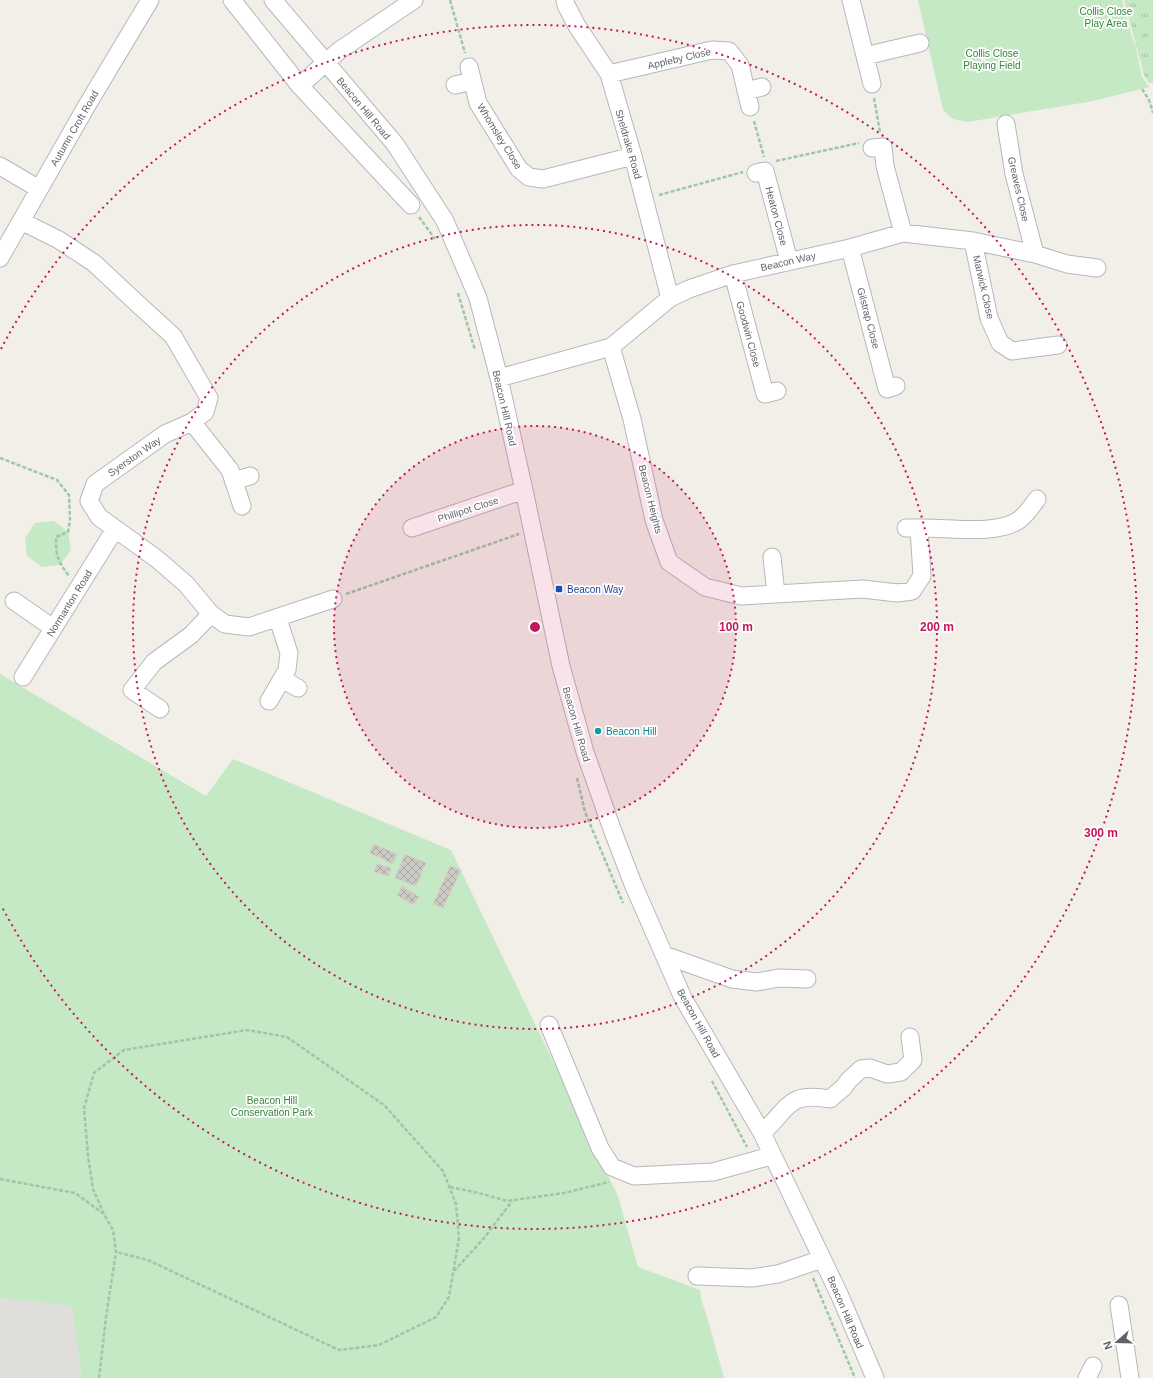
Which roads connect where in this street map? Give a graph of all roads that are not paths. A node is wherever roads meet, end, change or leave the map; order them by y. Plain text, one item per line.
1 (150, 0) edge
2 (232, 0) edge
3 (273, 0) edge
4 (414, 0) edge
5 (565, 0) edge
6 (851, 0) edge
7 (920, 43) dead end
8 (865, 56) junction
9 (326, 62) junction
10 (609, 74) junction
11 (872, 84) road end
12 (455, 85) dead end
13 (300, 86) junction
14 (753, 95) road end
15 (1006, 124) dead end
16 (877, 146) road end
17 (634, 156) junction
18 (0, 166) edge
19 (765, 169) road end
20 (39, 189) junction
21 (411, 205) dead end
22 (21, 220) junction
23 (903, 233) junction
24 (973, 241) junction
25 (850, 248) junction
26 (1035, 254) junction
27 (0, 258) edge
28 (789, 261) junction
29 (1097, 268) dead end
30 (733, 274) junction
31 (670, 298) junction
32 (1058, 345) dead end
33 (611, 347) junction
34 (499, 378) junction
35 (887, 389) dead end
36 (766, 394) dead end
37 (192, 422) junction
38 (250, 476) dead end
39 (234, 481) junction
40 (524, 490) junction
41 (1038, 499) dead end
42 (242, 506) dead end
43 (412, 528) dead end
44 (115, 529) junction
45 (772, 557) dead end
46 (776, 594) junction
47 (333, 599) road end
48 (14, 601) dead end
49 (211, 614) junction
50 (278, 619) junction
51 (53, 628) junction
52 (22, 677) dead end
53 (282, 679) junction
54 (298, 688) dead end
55 (269, 701) dead end
56 (160, 709) dead end
57 (664, 955) junction
58 (807, 978) dead end
59 (549, 1025) dead end
60 (910, 1037) dead end
61 (762, 1133) junction
62 (772, 1156) junction
63 (822, 1259) junction
64 (697, 1276) dead end
65 (1119, 1305) dead end
66 (875, 1378) edge
67 (1130, 1378) edge

1 - 20 street, Autumn Croft Road
2 - 13 street
3 - 9 street, Beacon Hill Road
4 - 9 street
5 - 10 street, Sheldrake Road
6 - 8 street
7 - 8 street
8 - 11 street
9 - 13 street
9 - 34 street, Beacon Hill Road
10 - 14 street, Appleby Close
10 - 17 street, Sheldrake Road
12 - 17 street, Whomsley Close
13 - 21 street
15 - 26 street, Greaves Close
16 - 23 street
17 - 31 street, Sheldrake Road
18 - 20 street
19 - 28 street, Heaton Close
20 - 22 street, Autumn Croft Road
22 - 27 street, Autumn Croft Road
22 - 37 street, Syerston Way
23 - 24 street, Beacon Way
23 - 25 street, Beacon Way
24 - 26 street, Beacon Way
24 - 32 street, Marwick Close
25 - 28 street, Beacon Way
25 - 35 street, Gilstrap Close
26 - 29 street, Beacon Way
28 - 30 street, Beacon Way
30 - 31 street, Beacon Way
30 - 36 street, Goodwin Close
31 - 33 street, Beacon Way
33 - 34 street, Beacon Way
33 - 46 street, Beacon Heights
34 - 40 street, Beacon Hill Road
37 - 39 street
37 - 44 street, Syerston Way
38 - 39 street
39 - 42 street
40 - 43 street, Phillipot Close
40 - 57 street, Beacon Hill Road
41 - 46 street, Beacon Heights
44 - 49 street, Syerston Way
44 - 51 street, Normanton Road
45 - 46 street
47 - 50 street, Syerston Way
48 - 51 street
49 - 50 street, Syerston Way
49 - 56 street
50 - 53 street
51 - 52 street, Normanton Road
53 - 54 street
53 - 55 street
57 - 58 street
57 - 61 street, Beacon Hill Road
59 - 62 street
60 - 61 street
61 - 62 street, Beacon Hill Road
62 - 63 street, Beacon Hill Road
63 - 64 street
63 - 66 street, Beacon Hill Road
65 - 67 street

